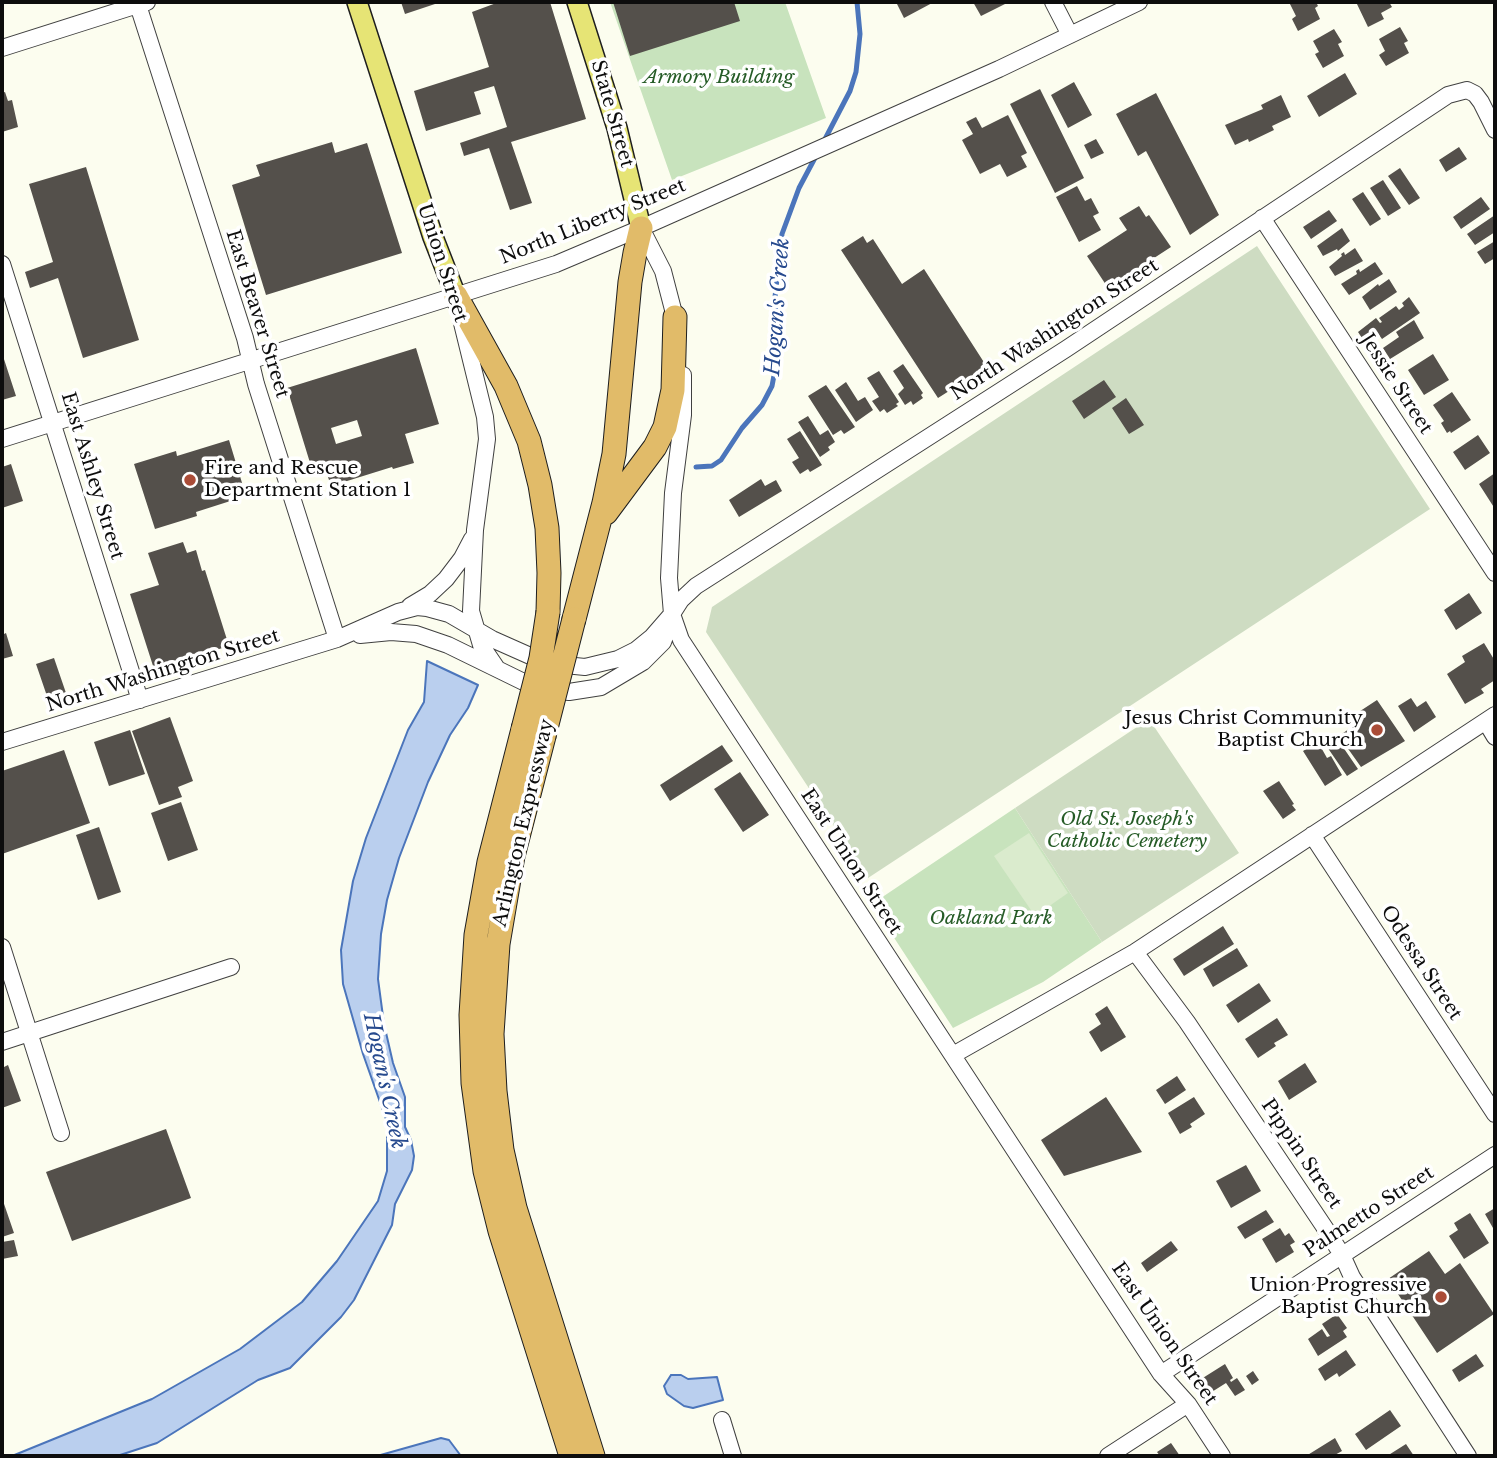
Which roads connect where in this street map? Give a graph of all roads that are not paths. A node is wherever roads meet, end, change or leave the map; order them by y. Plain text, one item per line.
1 (357, 2) edge
2 (578, 2) edge
3 (1054, 2) edge
4 (1139, 2) edge
5 (140, 3) edge
6 (1070, 35) junction
7 (2, 48) edge
8 (1495, 130) edge
9 (1262, 218) junction
10 (641, 228) junction
11 (2, 264) edge
12 (456, 296) junction
13 (675, 317) junction
14 (250, 360) junction
15 (52, 423) junction
16 (2, 439) edge
17 (598, 529) junction
18 (475, 530) junction
19 (1495, 573) edge
20 (398, 612) junction
21 (672, 614) junction
22 (475, 628) junction
23 (337, 639) junction
24 (498, 669) junction
25 (140, 700) junction
26 (1490, 719) edge
27 (533, 733) junction
28 (1495, 737) edge
29 (2, 742) edge
30 (1312, 835) junction
31 (2, 947) edge
32 (1135, 952) junction
33 (230, 967) dead end
34 (30, 1033) junction
35 (2, 1042) edge
36 (953, 1055) junction
37 (1495, 1114) edge
38 (61, 1133) dead end
39 (1495, 1155) edge
40 (1342, 1255) junction
41 (1161, 1374) junction
42 (1188, 1404) junction
43 (722, 1420) dead end
44 (574, 1444) edge
45 (593, 1456) edge
46 (733, 1456) edge
47 (1108, 1456) edge
48 (1222, 1456) edge
49 (1468, 1456) edge

1 - 12 main road, Union Street
2 - 10 main road, State Street
3 - 6 street
4 - 6 street, North Liberty Street
5 - 7 street
5 - 14 street, East Beaver Street
6 - 10 street, North Liberty Street
8 - 9 street, North Washington Street
9 - 19 street, Jessie Street
9 - 21 street, North Washington Street
10 - 12 street, North Liberty Street
10 - 13 street, East Union Street
10 - 17 highway, Arlington Expressway
11 - 15 street, East Ashley Street
12 - 14 street, North Liberty Street
12 - 18 street, Union Street
12 - 27 highway, Arlington Expressway, bridge
13 - 17 highway
13 - 21 street, East Union Street
14 - 15 street, North Liberty Street
14 - 23 street, East Beaver Street
15 - 16 street, North Liberty Street
15 - 25 street, East Ashley Street
17 - 27 highway, Arlington Expressway, bridge
18 - 20 street, Union Street
18 - 22 street, Union Street
20 - 22 street, North Washington Street
20 - 23 street, North Washington Street
21 - 22 street, North Washington Street
21 - 24 street, North Washington Street
21 - 36 street, East Union Street
22 - 24 street, Union Street
23 - 24 street, North Washington Street
23 - 25 street, North Washington Street
25 - 29 street, North Washington Street
26 - 28 street
26 - 30 street
27 - 44 highway, Arlington Expressway
30 - 32 street
30 - 37 street, Odessa Street
31 - 34 street
32 - 36 street
32 - 40 street, Pippin Street
33 - 34 street
34 - 35 street
34 - 38 street
36 - 41 street, East Union Street
39 - 40 street, Palmetto Street
40 - 41 street, Palmetto Street
40 - 49 street, Pippin Street
41 - 42 street, East Union Street
42 - 47 street
42 - 48 street, East Union Street
43 - 46 street
44 - 45 highway, Arlington Expressway

